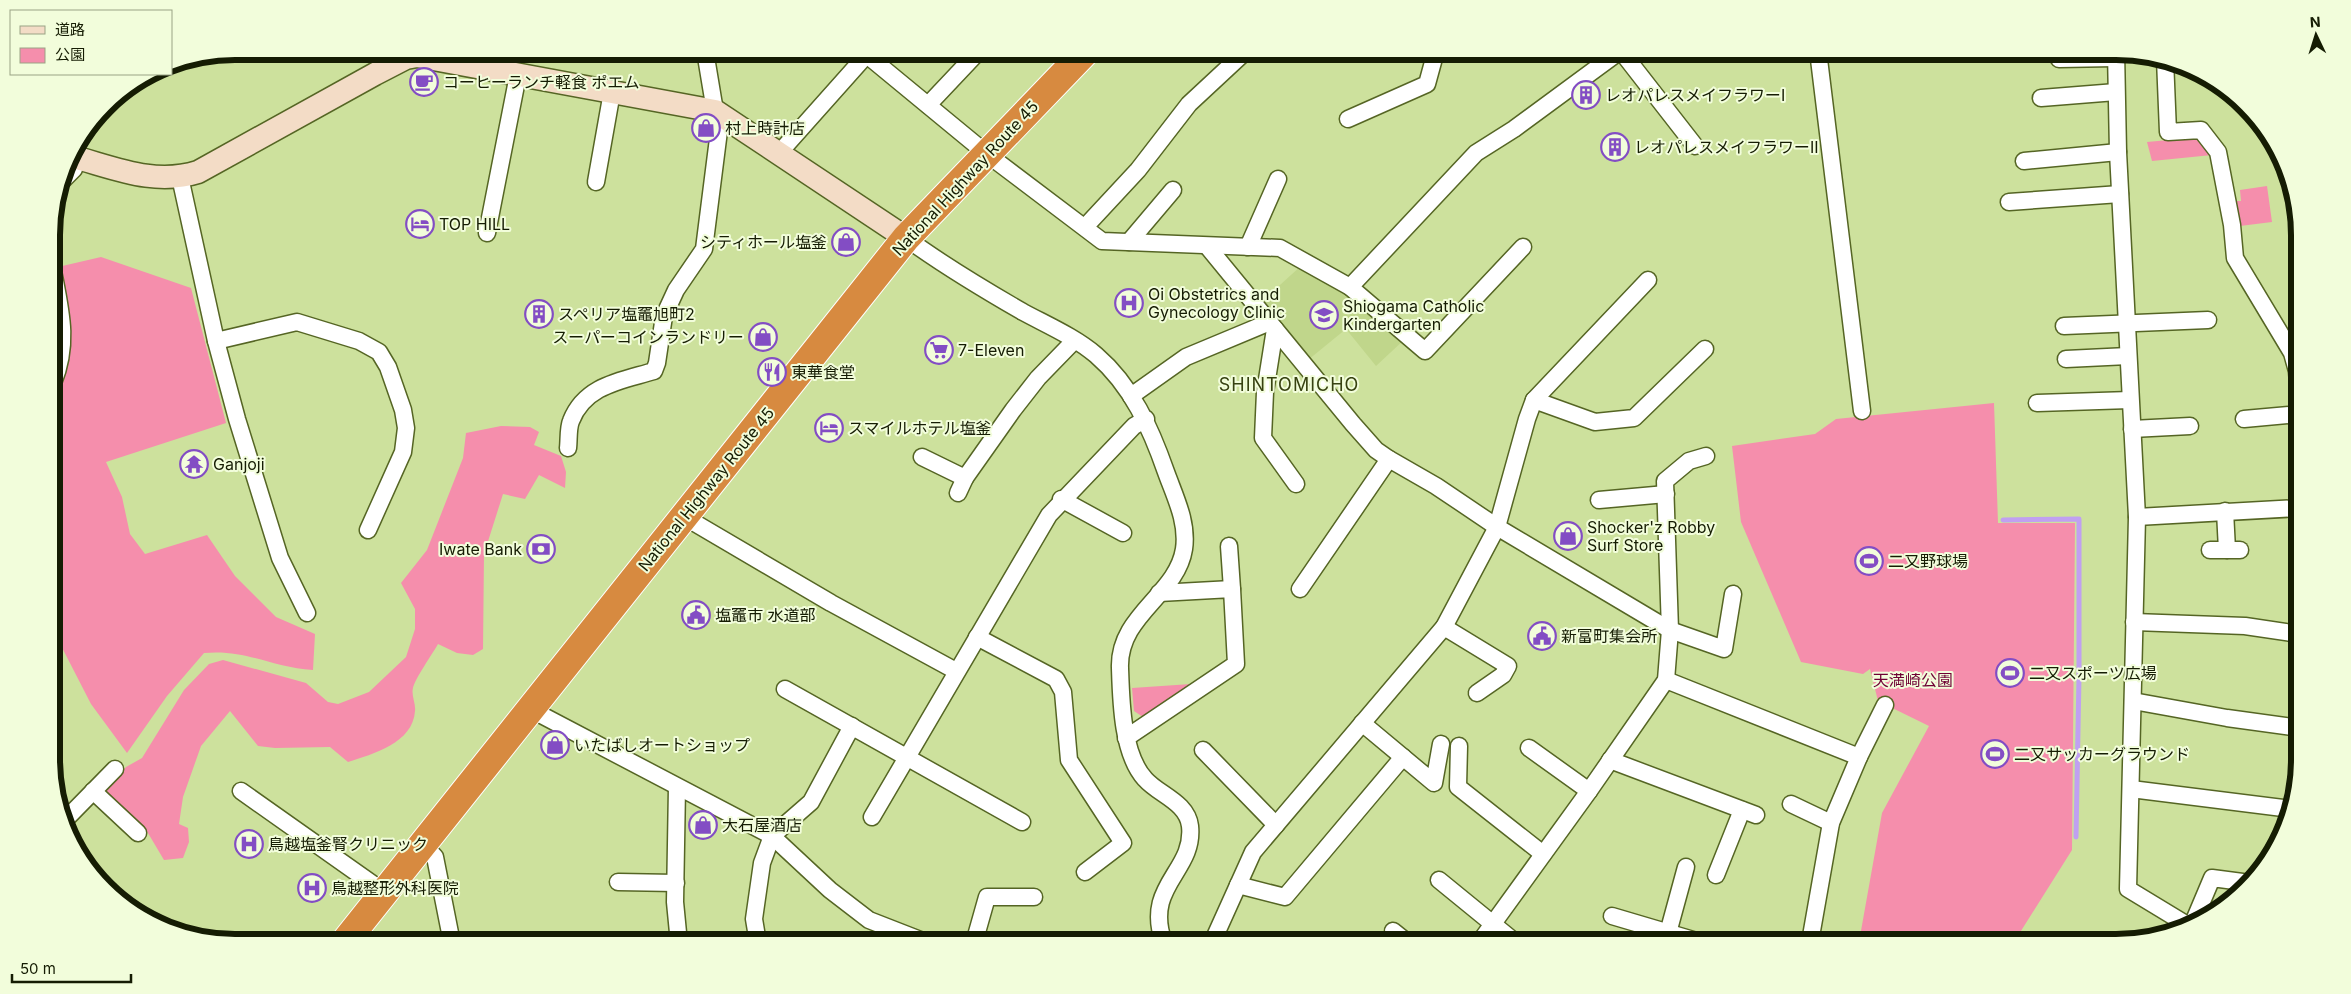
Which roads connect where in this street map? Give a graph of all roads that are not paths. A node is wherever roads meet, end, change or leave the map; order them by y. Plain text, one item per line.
1 (402, 60) edge
2 (462, 60) edge
3 (707, 60) edge
4 (860, 60) edge
5 (874, 60) edge
6 (970, 60) edge
7 (1077, 60) edge
8 (1236, 60) edge
9 (1433, 60) edge
10 (1608, 60) edge
11 (1627, 60) edge
12 (1819, 60) edge
13 (2115, 60) edge
14 (2165, 67) edge
15 (518, 75) junction
16 (612, 92) junction
17 (2116, 92) junction
18 (2041, 98) dead end
19 (928, 105) junction
20 (718, 113) junction
21 (1348, 119) dead end
22 (1695, 146) dead end
23 (780, 152) junction
24 (2118, 152) junction
25 (987, 154) junction
26 (2034, 155) dead end
27 (78, 158) edge
28 (180, 177) junction
29 (1278, 179) dead end
30 (596, 182) dead end
31 (1173, 190) dead end
32 (2120, 194) junction
33 (2009, 202) dead end
34 (1085, 227) junction
35 (487, 233) dead end
36 (906, 238) junction
37 (1129, 242) junction
38 (1207, 246) junction
39 (1248, 247) junction
40 (1523, 247) dead end
41 (1648, 280) dead end
42 (1350, 287) junction
43 (60, 308) edge
44 (2208, 320) dead end
45 (2126, 323) junction
46 (1272, 326) junction
47 (2064, 326) dead end
48 (216, 341) junction
49 (1074, 341) junction
50 (1705, 349) dead end
51 (2291, 351) edge
52 (2128, 356) junction
53 (2066, 359) dead end
54 (60, 365) edge
55 (1131, 396) junction
56 (1534, 400) junction
57 (2130, 400) junction
58 (2037, 404) dead end
59 (1862, 411) dead end
60 (2291, 415) edge
61 (1146, 419) junction
62 (2244, 419) dead end
63 (2190, 426) dead end
64 (2132, 429) junction
65 (568, 448) dead end
66 (1706, 456) dead end
67 (922, 457) dead end
68 (1389, 459) junction
69 (966, 478) junction
70 (1296, 484) dead end
71 (958, 493) dead end
72 (1666, 494) junction
73 (1061, 499) junction
74 (1599, 500) dead end
75 (2291, 508) edge
76 (2225, 511) junction
77 (683, 516) junction
78 (2137, 517) junction
79 (1497, 527) junction
80 (368, 530) dead end
81 (1123, 534) dead end
82 (1230, 546) dead end
83 (2210, 550) dead end
84 (1232, 589) junction
85 (1300, 589) dead end
86 (1159, 592) junction
87 (1733, 594) dead end
88 (307, 613) dead end
89 (2134, 622) junction
90 (1444, 627) junction
91 (1670, 630) junction
92 (2291, 633) edge
93 (977, 637) junction
94 (956, 671) junction
95 (1666, 680) junction
96 (785, 689) dead end
97 (1477, 692) dead end
98 (2133, 701) junction
99 (1885, 705) dead end
100 (530, 709) junction
101 (1362, 723) junction
102 (852, 726) junction
103 (2291, 727) edge
104 (1126, 738) junction
105 (1441, 744) dead end
106 (1459, 746) dead end
107 (1529, 748) dead end
108 (1203, 750) dead end
109 (907, 757) junction
110 (1403, 757) junction
111 (1859, 757) junction
112 (1610, 760) junction
113 (114, 769) dead end
114 (677, 788) junction
115 (2131, 789) junction
116 (93, 791) junction
117 (241, 791) dead end
118 (1589, 791) junction
119 (1791, 804) dead end
120 (2284, 809) edge
121 (69, 816) edge
122 (872, 817) dead end
123 (1022, 822) dead end
124 (1832, 823) junction
125 (1276, 825) junction
126 (138, 833) dead end
127 (772, 836) junction
128 (423, 844) junction
129 (1543, 854) junction
130 (1686, 867) dead end
131 (1085, 872) dead end
132 (1716, 875) dead end
133 (1439, 880) dead end
134 (618, 882) dead end
135 (2241, 882) edge
136 (676, 883) junction
137 (1238, 885) junction
138 (384, 892) junction
139 (1034, 897) dead end
140 (2196, 915) edge
141 (1612, 916) dead end
142 (2181, 921) edge
143 (1493, 924) junction
144 (1393, 930) dead end
145 (1668, 933) junction
146 (351, 934) edge
147 (450, 934) edge
148 (679, 934) edge
149 (756, 934) edge
150 (905, 934) edge
151 (977, 934) edge
152 (1161, 934) edge
153 (1216, 934) edge
154 (1398, 934) edge
155 (1485, 934) edge
156 (1505, 934) edge
157 (1672, 934) edge
158 (1811, 934) edge

1 - 28 street
2 - 15 street
3 - 20 street
4 - 23 street
5 - 19 street
6 - 19 street
7 - 25 highway, National Highway Route 45
8 - 34 street
9 - 21 street
10 - 42 street
11 - 22 street
12 - 59 street
13 - 17 street
14 - 51 street
15 - 16 street
15 - 35 street
16 - 20 street
16 - 30 street
17 - 18 street
17 - 24 street
19 - 25 street
20 - 23 street
20 - 65 street
23 - 36 street
24 - 26 street
24 - 32 street
25 - 34 street
25 - 36 highway, National Highway Route 45
27 - 28 street
28 - 48 street
29 - 39 street
31 - 37 street
32 - 33 street
32 - 45 street
34 - 37 street
36 - 49 street
36 - 77 highway, National Highway Route 45
37 - 38 street
38 - 39 street
38 - 46 street
39 - 42 street
40 - 42 street
41 - 56 street
43 - 54 street
44 - 45 street
45 - 47 street
45 - 52 street
46 - 55 street
46 - 68 street
46 - 70 street
48 - 80 street
48 - 88 street
49 - 55 street
49 - 69 street
50 - 56 street
52 - 53 street
52 - 57 street
55 - 61 street
56 - 79 street
57 - 58 street
57 - 64 street
60 - 62 street
61 - 73 street
61 - 86 street
63 - 64 street
64 - 78 street
66 - 72 street
67 - 69 street
68 - 79 street
68 - 85 street
69 - 71 street
72 - 74 street
72 - 91 street
73 - 81 street
73 - 93 street
75 - 76 street
76 - 78 street
76 - 83 street
77 - 94 street
77 - 100 highway, National Highway Route 45
78 - 89 street
79 - 90 street
79 - 91 street
82 - 84 street
84 - 86 street
84 - 104 street
86 - 104 street
87 - 91 street
89 - 92 street
89 - 98 street
90 - 97 street
90 - 101 street
91 - 95 street
93 - 94 street
93 - 131 street
94 - 109 street
95 - 111 street
95 - 112 street
96 - 102 street
98 - 103 street
98 - 115 street
99 - 111 street
100 - 114 street
100 - 128 highway, National Highway Route 45
101 - 110 street
101 - 125 street
102 - 109 street
102 - 127 street
104 - 152 street
105 - 110 street
106 - 129 street
107 - 118 street
108 - 125 street
109 - 122 street
109 - 123 street
110 - 137 street
111 - 124 street
112 - 118 street
112 - 132 street
113 - 116 street
114 - 127 street
114 - 136 street
115 - 120 street
115 - 142 street
116 - 121 street
116 - 126 street
117 - 138 street
118 - 129 street
119 - 124 street
124 - 158 street
125 - 137 street
127 - 149 street
127 - 150 street
128 - 138 highway, National Highway Route 45
128 - 147 street
129 - 143 street
130 - 145 street
133 - 143 street
134 - 136 street
135 - 140 street
136 - 148 street
137 - 153 street
138 - 146 highway, National Highway Route 45
139 - 151 street
141 - 145 street
143 - 155 street
143 - 156 street
144 - 154 street
145 - 157 street

